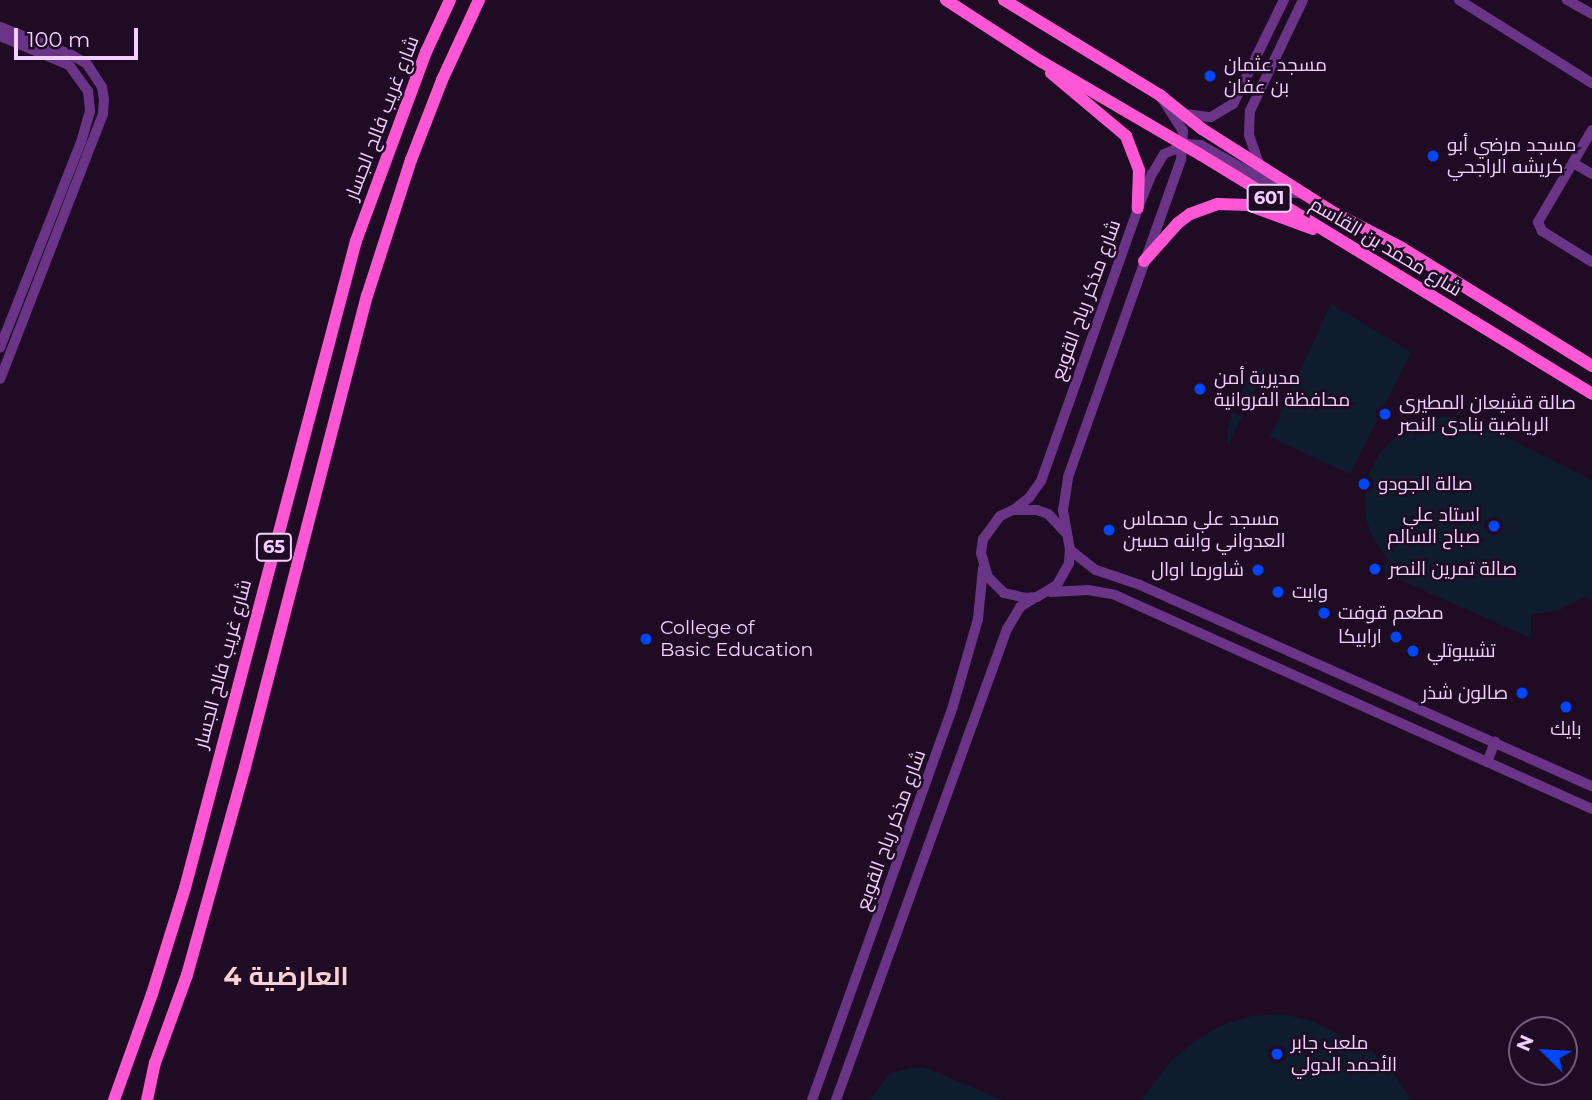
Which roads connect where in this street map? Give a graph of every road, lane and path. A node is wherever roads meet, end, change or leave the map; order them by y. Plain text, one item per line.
1 (450, 0) edge
2 (479, 0) edge
3 (946, 0) edge
4 (1004, 0) edge
5 (1284, 0) edge
6 (1303, 0) edge
7 (1459, 0) edge
8 (1567, 0) edge
9 (1592, 15) edge
10 (0, 27) edge
11 (0, 36) edge
12 (1042, 62) junction
13 (1592, 83) edge
14 (1161, 96) junction
15 (1233, 104) junction
16 (1250, 111) junction
17 (1185, 114) junction
18 (1592, 130) edge
19 (1182, 146) junction
20 (1573, 163) junction
21 (1259, 164) junction
22 (1592, 174) edge
23 (1306, 194) junction
24 (1138, 208) junction
25 (1321, 230) junction
26 (1144, 261) junction
27 (1592, 262) edge
28 (0, 348) edge
29 (1592, 366) edge
30 (0, 379) edge
31 (1592, 394) edge
32 (1013, 510) junction
33 (1065, 532) junction
34 (1070, 550) junction
35 (983, 567) junction
36 (1042, 595) junction
37 (1495, 742) junction
38 (1487, 762) junction
39 (1592, 786) edge
40 (1592, 809) edge
41 (114, 1100) edge
42 (146, 1100) edge
43 (812, 1100) edge
44 (836, 1100) edge

1 - 41 main road, شارع غريب فالح الجسار / 65
2 - 42 main road, 65
3 - 12 main road, شارع محمد بن القاسم / 601
4 - 14 main road, شارع محمد بن القاسم / 601
5 - 15 street
6 - 16 street
7 - 13 street
8 - 9 street
10 - 30 street
11 - 28 street
12 - 19 main road, شارع محمد بن القاسم / 601
12 - 24 main road
14 - 17 main road, شارع محمد بن القاسم / 601
14 - 19 street
15 - 16 street
15 - 17 street
16 - 21 street
17 - 21 main road, شارع محمد بن القاسم / 601
18 - 20 street
19 - 23 street
19 - 24 street, شارع مذكر رباح القوبع
19 - 25 main road, شارع محمد بن القاسم / 601
19 - 26 street
20 - 22 street
20 - 27 street
21 - 23 main road, شارع محمد بن القاسم / 601
23 - 29 main road, شارع محمد بن القاسم / 601
24 - 32 street, شارع مذكر رباح القوبع
25 - 26 main road
25 - 31 main road, شارع محمد بن القاسم / 601
26 - 33 street
32 - 33 street
32 - 35 street
33 - 34 street
34 - 36 street
34 - 37 street
35 - 36 street
35 - 43 street, شارع مذكر رباح القوبع
36 - 38 street
36 - 44 street, شارع مذكر رباح القوبع
37 - 38 street
37 - 39 street
38 - 40 street

